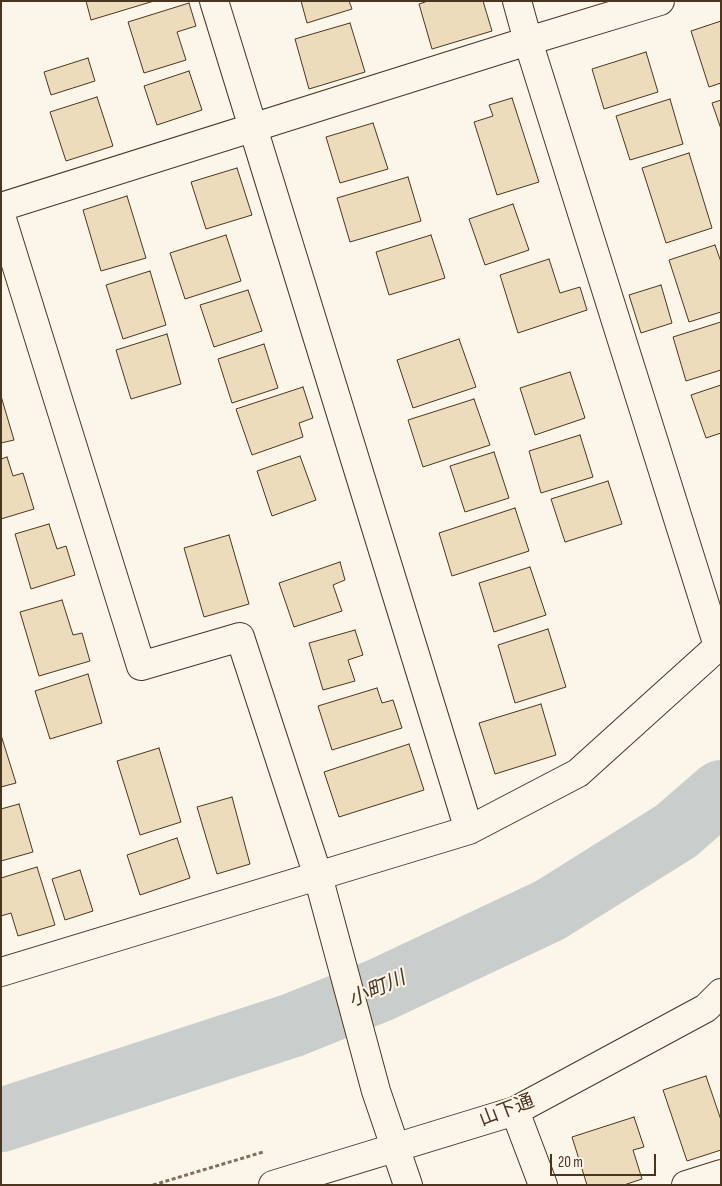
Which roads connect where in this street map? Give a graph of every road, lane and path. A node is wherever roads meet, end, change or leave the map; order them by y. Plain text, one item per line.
1 (214, 1) edge
2 (517, 1) edge
3 (660, 1) edge
4 (528, 41) junction
5 (253, 128) junction
6 (1, 207) edge
7 (1, 216) edge
8 (720, 645) edge
9 (469, 830) junction
10 (318, 876) junction
11 (1, 972) edge
12 (721, 993) edge
13 (515, 1111) junction
14 (395, 1147) junction
15 (721, 1174) edge
16 (273, 1185) edge
17 (408, 1185) edge
18 (543, 1185) edge
19 (686, 1185) edge

1 - 5 street
2 - 4 street
3 - 4 street
4 - 5 street
4 - 8 street
5 - 6 street
5 - 9 street
7 - 10 street
8 - 9 street
9 - 10 street
10 - 11 street
10 - 14 street
12 - 13 street, 山下通
13 - 14 street, 山下通
13 - 18 street
14 - 16 street, 山下通
14 - 17 street
15 - 19 street

